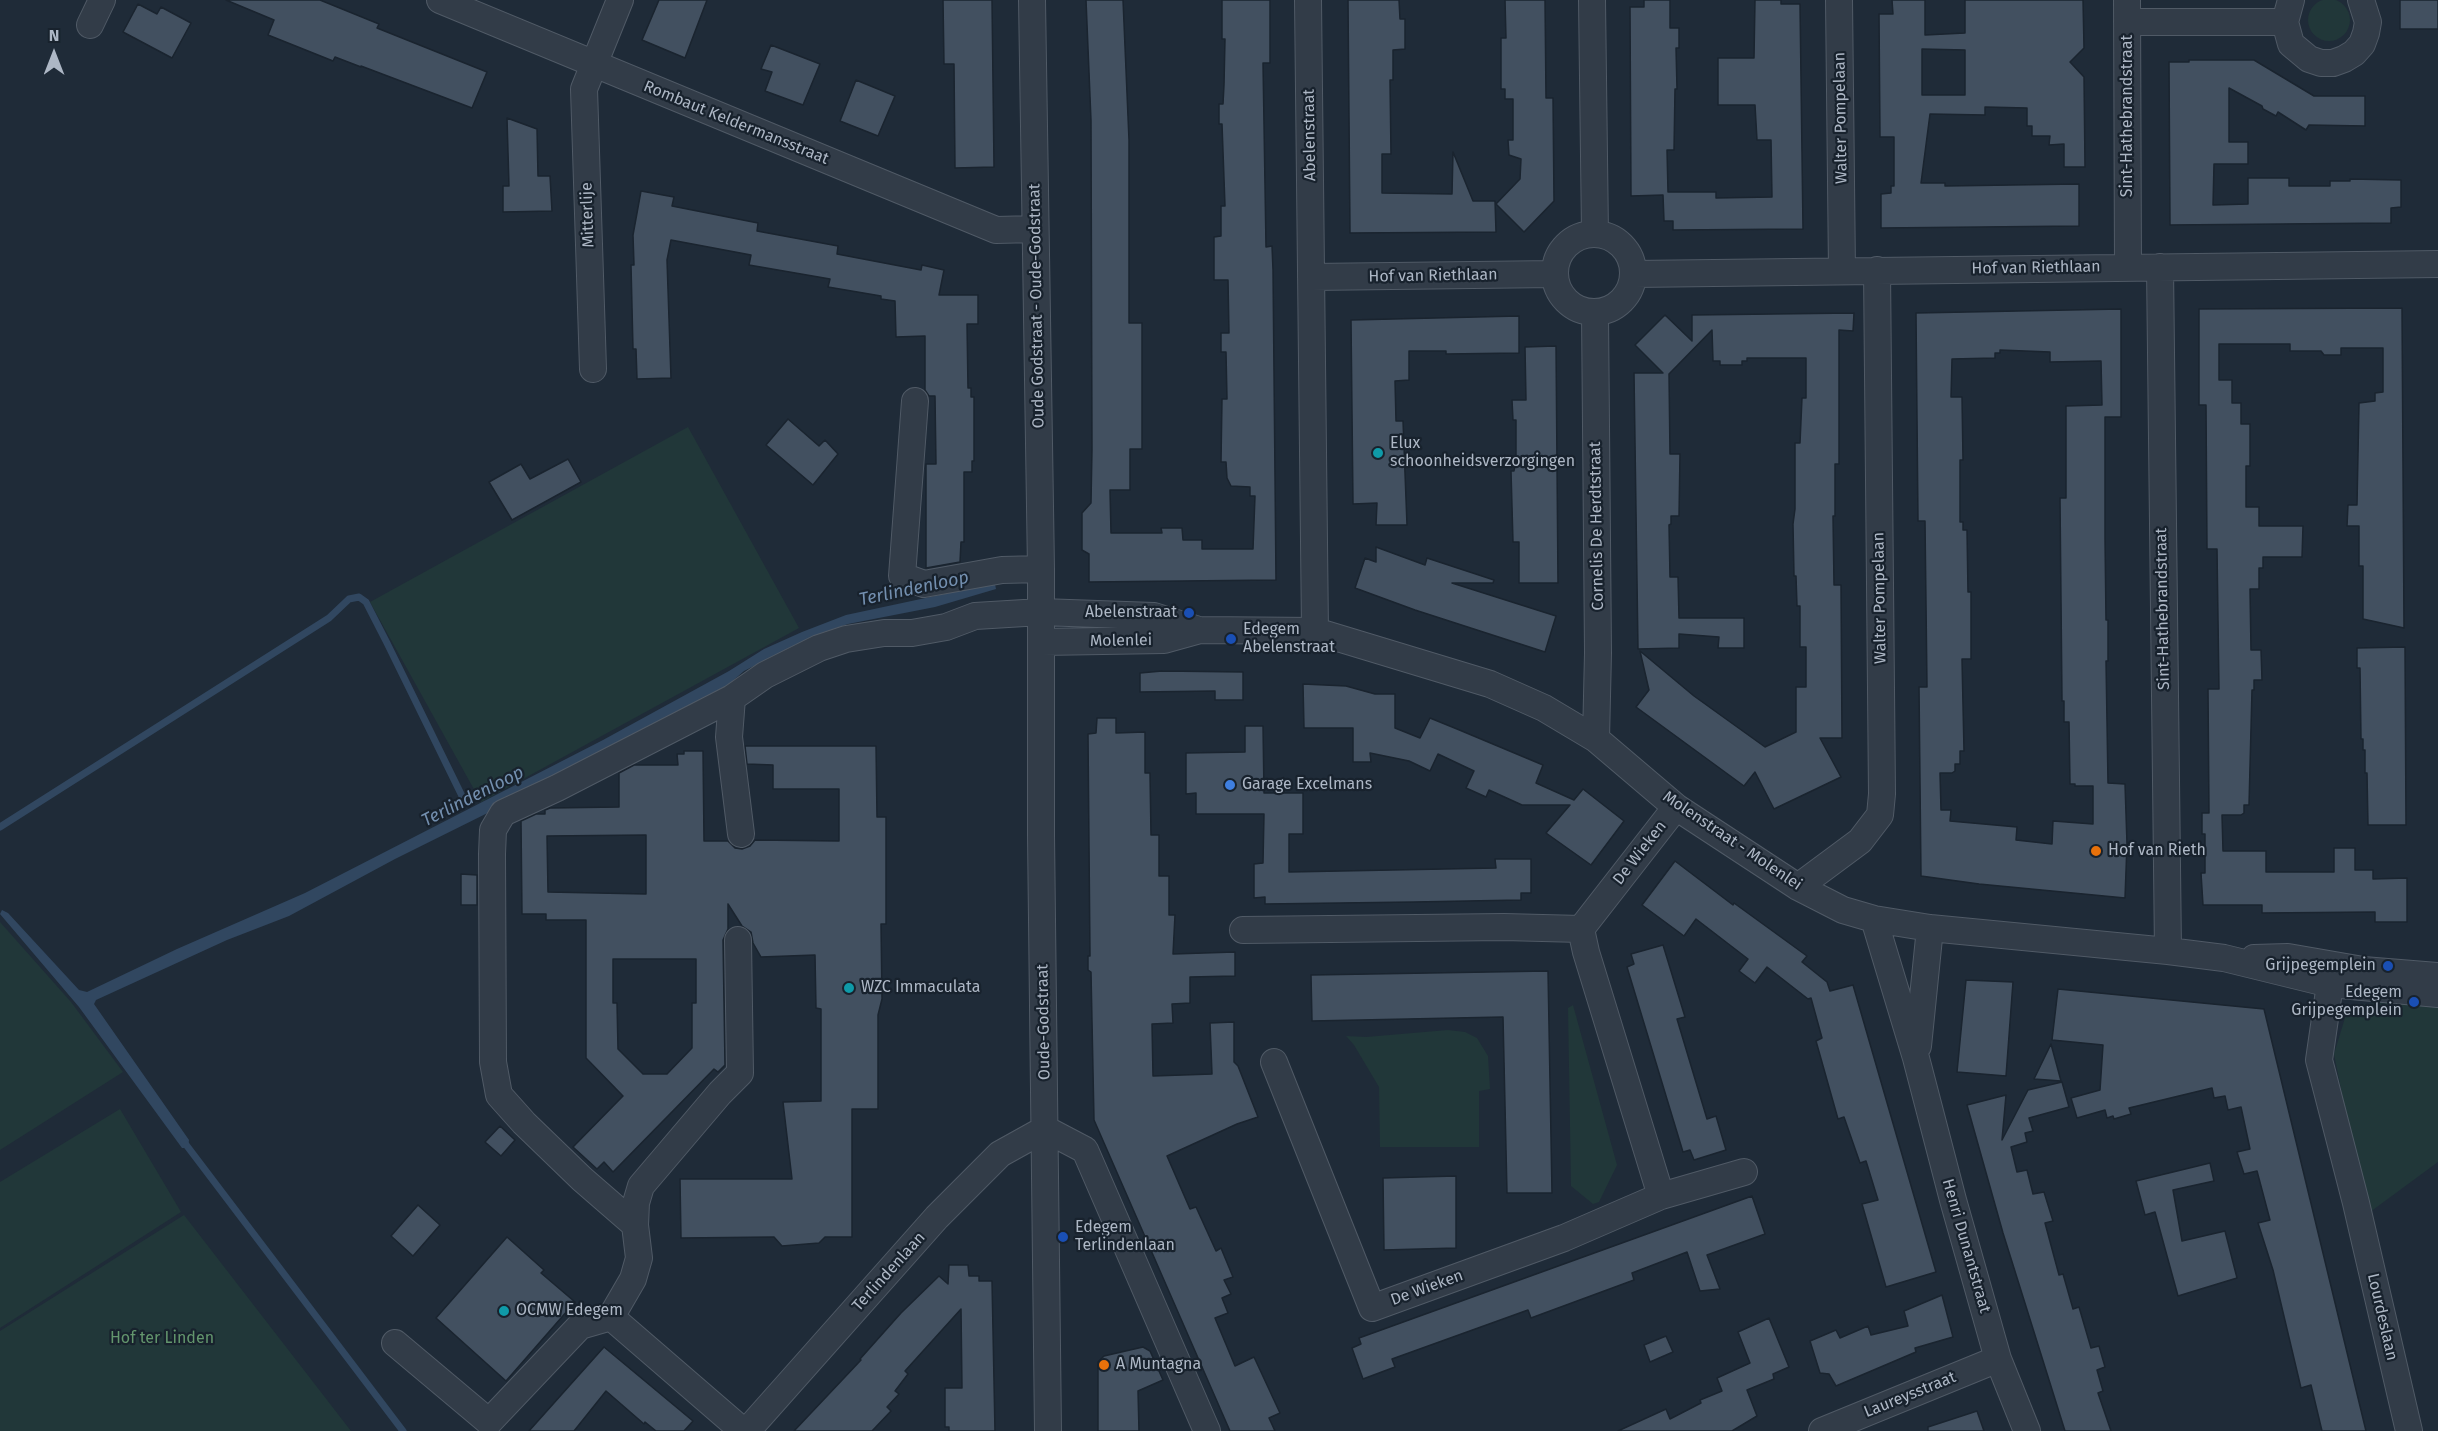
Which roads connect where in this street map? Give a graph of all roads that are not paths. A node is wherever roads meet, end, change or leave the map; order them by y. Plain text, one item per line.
1 (102, 0) edge
2 (440, 0) edge
3 (620, 0) edge
4 (1032, 0) edge
5 (1308, 0) edge
6 (1592, 0) edge
7 (1839, 0) edge
8 (2361, 0) edge
9 (2127, 11) edge
10 (2288, 11) edge
11 (90, 25) dead end
12 (594, 64) junction
13 (1035, 230) junction
14 (1594, 234) junction
15 (2438, 264) edge
16 (2128, 267) junction
17 (2160, 267) junction
18 (1877, 270) junction
19 (1842, 272) junction
20 (1554, 274) junction
21 (1634, 274) junction
22 (1311, 277) junction
23 (1595, 313) junction
24 (593, 369) dead end
25 (915, 401) dead end
26 (1041, 569) junction
27 (1041, 612) junction
28 (1200, 630) junction
29 (1315, 631) junction
30 (1042, 642) junction
31 (732, 698) junction
32 (1596, 739) junction
33 (1676, 807) junction
34 (741, 834) dead end
35 (1798, 886) junction
36 (1874, 920) junction
37 (1581, 928) junction
38 (1930, 928) junction
39 (1243, 930) dead end
40 (738, 939) dead end
41 (2168, 951) junction
42 (2224, 958) junction
43 (2438, 976) edge
44 (2330, 984) junction
45 (2438, 994) edge
46 (1916, 1058) junction
47 (1274, 1062) dead end
48 (1045, 1129) junction
49 (1744, 1172) dead end
50 (1661, 1196) junction
51 (635, 1224) junction
52 (611, 1317) junction
53 (395, 1343) dead end
54 (1998, 1359) junction
55 (745, 1431) edge
56 (1048, 1431) edge
57 (1207, 1431) edge
58 (1822, 1431) edge
59 (2027, 1431) edge
60 (2409, 1431) edge

1 - 11 street
2 - 12 street, Rombaut Keldermansstraat
3 - 12 street, Mitterlije
4 - 13 street, Oude Godstraat - Oude-Godstraat
5 - 22 street, Abelenstraat
6 - 14 street
7 - 19 street, Walter Pompelaan
8 - 10 street
9 - 10 street
9 - 16 street, Sint-Hathebrandstraat
12 - 13 street, Rombaut Keldermansstraat
12 - 24 street, Mitterlije
13 - 26 street, Oude Godstraat - Oude-Godstraat
14 - 20 street
14 - 21 street
15 - 17 street, Hof van Riethlaan
16 - 17 street, Hof van Riethlaan
16 - 18 street, Hof van Riethlaan
17 - 41 street, Sint-Hathebrandstraat
18 - 19 street, Hof van Riethlaan
18 - 35 street, Walter Pompelaan
19 - 21 street, Hof van Riethlaan
20 - 22 street, Hof van Riethlaan
20 - 23 street
21 - 23 street
22 - 29 street, Abelenstraat
23 - 32 street, Cornelis De Herdtstraat
25 - 26 street
26 - 27 street, Oude Godstraat - Oude-Godstraat
27 - 28 street
27 - 30 street, Oude-Godstraat
27 - 31 street
28 - 29 street, Molenstraat - Molenlei
28 - 30 street, Molenlei
29 - 32 street, Molenstraat - Molenlei
30 - 48 street, Oude-Godstraat
31 - 34 street
31 - 51 street
32 - 33 street, Molenstraat - Molenlei
33 - 35 street, Molenstraat - Molenlei
33 - 37 street, De Wieken
35 - 36 street, Molenstraat - Molenlei
36 - 38 street, Molenstraat - Molenlei
36 - 46 street, Henri Dunantstraat
37 - 39 street
37 - 50 street
38 - 41 street, Molenstraat - Molenlei
38 - 46 street, Henri Dunantstraat
40 - 51 street
41 - 42 street, Molenstraat - Molenlei
42 - 43 street
42 - 44 street
44 - 45 street
44 - 60 street, Lourdeslaan
46 - 54 street, Henri Dunantstraat
47 - 50 street, De Wieken
48 - 55 street, Terlindenlaan
48 - 56 street, Oude-Godstraat
48 - 57 street
49 - 50 street, De Wieken
51 - 52 street
52 - 53 street
52 - 55 street
54 - 58 street, Laureysstraat
54 - 59 street, Henri Dunantstraat

